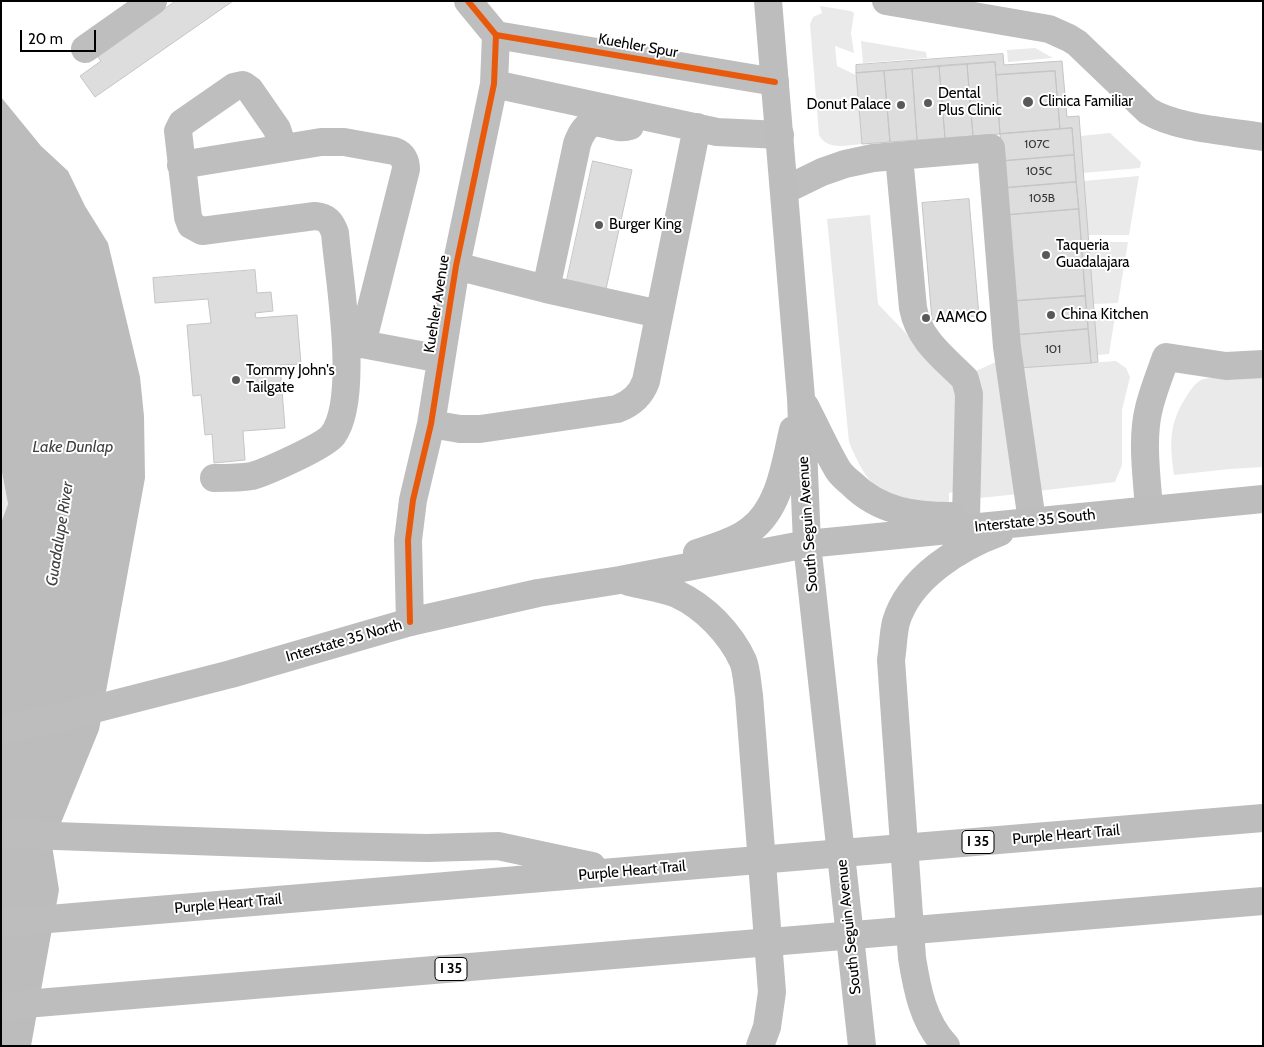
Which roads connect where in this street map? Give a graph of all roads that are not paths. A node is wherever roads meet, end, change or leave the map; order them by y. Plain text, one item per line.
1 (153, 1) edge
2 (468, 1) edge
3 (768, 1) edge
4 (886, 1) edge
5 (496, 35) junction
6 (85, 49) dead end
7 (775, 82) junction
8 (494, 84) junction
9 (572, 100) junction
10 (654, 117) junction
11 (697, 127) junction
12 (780, 135) junction
13 (1263, 137) edge
14 (283, 148) junction
15 (899, 156) junction
16 (181, 165) junction
17 (785, 190) junction
18 (456, 266) junction
19 (538, 287) junction
20 (659, 314) junction
21 (354, 345) junction
22 (441, 359) junction
23 (1263, 364) edge
24 (801, 398) junction
25 (431, 424) junction
26 (214, 478) dead end
27 (1263, 499) edge
28 (1150, 509) junction
29 (966, 516) junction
30 (1032, 521) junction
31 (807, 544) junction
32 (620, 580) junction
33 (410, 622) junction
34 (1, 729) edge
35 (1263, 818) edge
36 (1, 834) edge
37 (621, 872) junction
38 (1263, 901) edge
39 (1, 923) edge
40 (1, 1006) edge
41 (760, 1046) edge
42 (862, 1046) edge
43 (946, 1046) edge

1 - 6 street
2 - 5 street
3 - 7 main road, South Seguin Avenue
4 - 13 street
5 - 7 street, Kuehler Spur
5 - 8 street, Kuehler Avenue
7 - 12 main road, South Seguin Avenue
8 - 9 street
8 - 18 street, Kuehler Avenue
9 - 10 street
9 - 19 street
10 - 11 street
10 - 19 street
11 - 12 street
11 - 20 street
12 - 17 main road, South Seguin Avenue
14 - 16 street
14 - 16 street
14 - 21 street
15 - 17 street
15 - 29 street
15 - 30 street
16 - 21 street
17 - 24 main road, South Seguin Avenue
18 - 19 street
18 - 22 street, Kuehler Avenue
19 - 20 street
20 - 25 street
21 - 22 street
21 - 26 street
22 - 25 street, Kuehler Avenue
23 - 28 street
24 - 29 main road
24 - 31 main road, South Seguin Avenue
24 - 32 main road
25 - 33 street, Kuehler Avenue
27 - 28 main road, Interstate 35 South
28 - 30 main road, Interstate 35 South
29 - 30 main road
30 - 31 main road, Interstate 35 South
30 - 43 main road
31 - 32 main road, Interstate 35 North
31 - 42 main road, South Seguin Avenue
32 - 33 main road, Interstate 35 North
32 - 41 main road
33 - 34 main road, Interstate 35 North
35 - 37 main road, Purple Heart Trail / I 35
36 - 37 main road
37 - 39 main road, Purple Heart Trail / I 35
38 - 40 main road, I 35

